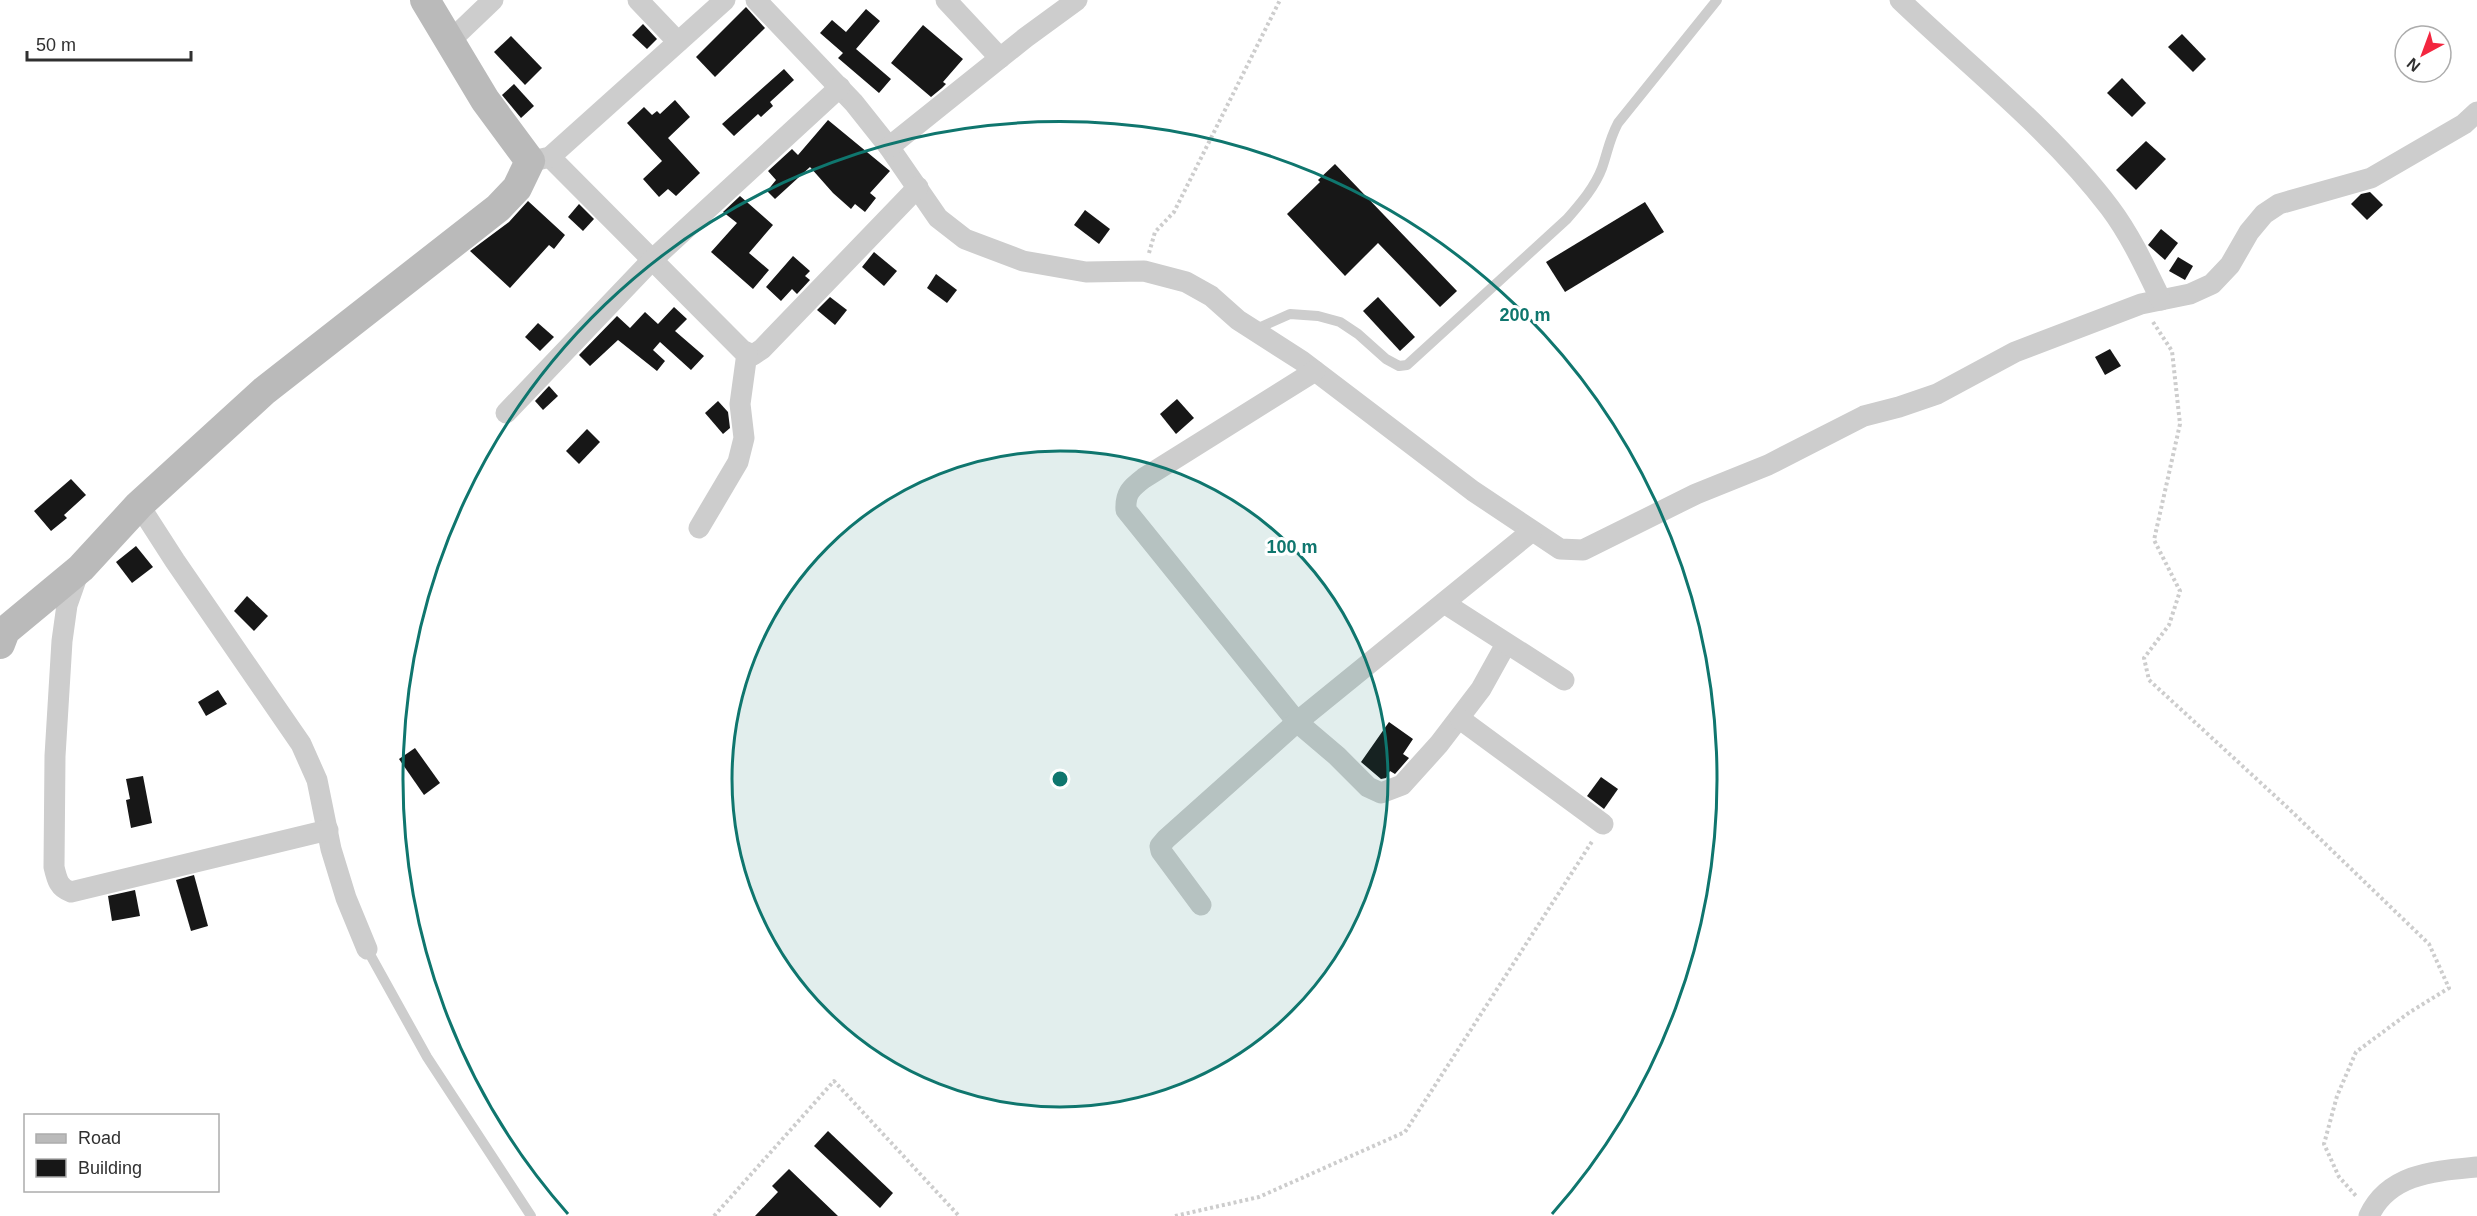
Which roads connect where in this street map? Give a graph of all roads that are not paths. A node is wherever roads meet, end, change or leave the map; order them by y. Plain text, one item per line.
1 (425, 0) edge
2 (494, 0) edge
3 (638, 0) edge
4 (725, 0) edge
5 (756, 0) edge
6 (946, 0) edge
7 (1077, 0) edge
8 (1717, 0) edge
9 (1900, 0) edge
10 (450, 41) junction
11 (678, 42) junction
12 (1000, 58) junction
13 (840, 87) junction
14 (2472, 124) edge
15 (889, 147) junction
16 (540, 159) junction
17 (918, 187) junction
18 (652, 260) junction
19 (2151, 302) junction
20 (1254, 330) junction
21 (747, 353) junction
22 (1315, 371) junction
23 (506, 413) dead end
24 (139, 505) junction
25 (699, 528) dead end
26 (1532, 531) junction
27 (81, 568) junction
28 (1444, 603) junction
29 (2, 635) edge
30 (1506, 644) junction
31 (1564, 680) dead end
32 (1460, 718) junction
33 (1297, 722) junction
34 (1603, 824) road end
35 (328, 830) junction
36 (1201, 905) dead end
37 (368, 949) joint
38 (2477, 1167) edge
39 (2370, 1214) edge
40 (531, 1216) edge

1 - 10 street
2 - 10 street
3 - 11 street
4 - 11 street
5 - 13 street
6 - 12 street
7 - 12 street
8 - 20 lane
9 - 19 street
10 - 16 street
11 - 16 street
12 - 15 street
13 - 15 street
13 - 18 street
14 - 19 street
15 - 17 street
16 - 18 street
16 - 24 street
17 - 20 street
17 - 21 street
18 - 21 street
18 - 23 street
19 - 26 street
20 - 22 street
21 - 25 street
22 - 26 street
22 - 33 street
24 - 27 street
24 - 35 street
26 - 28 street
27 - 29 street
27 - 35 street
28 - 30 street
28 - 33 street
30 - 31 street
30 - 32 street
32 - 33 street
32 - 34 street
33 - 36 street
35 - 37 street
37 - 40 lane
38 - 39 street

